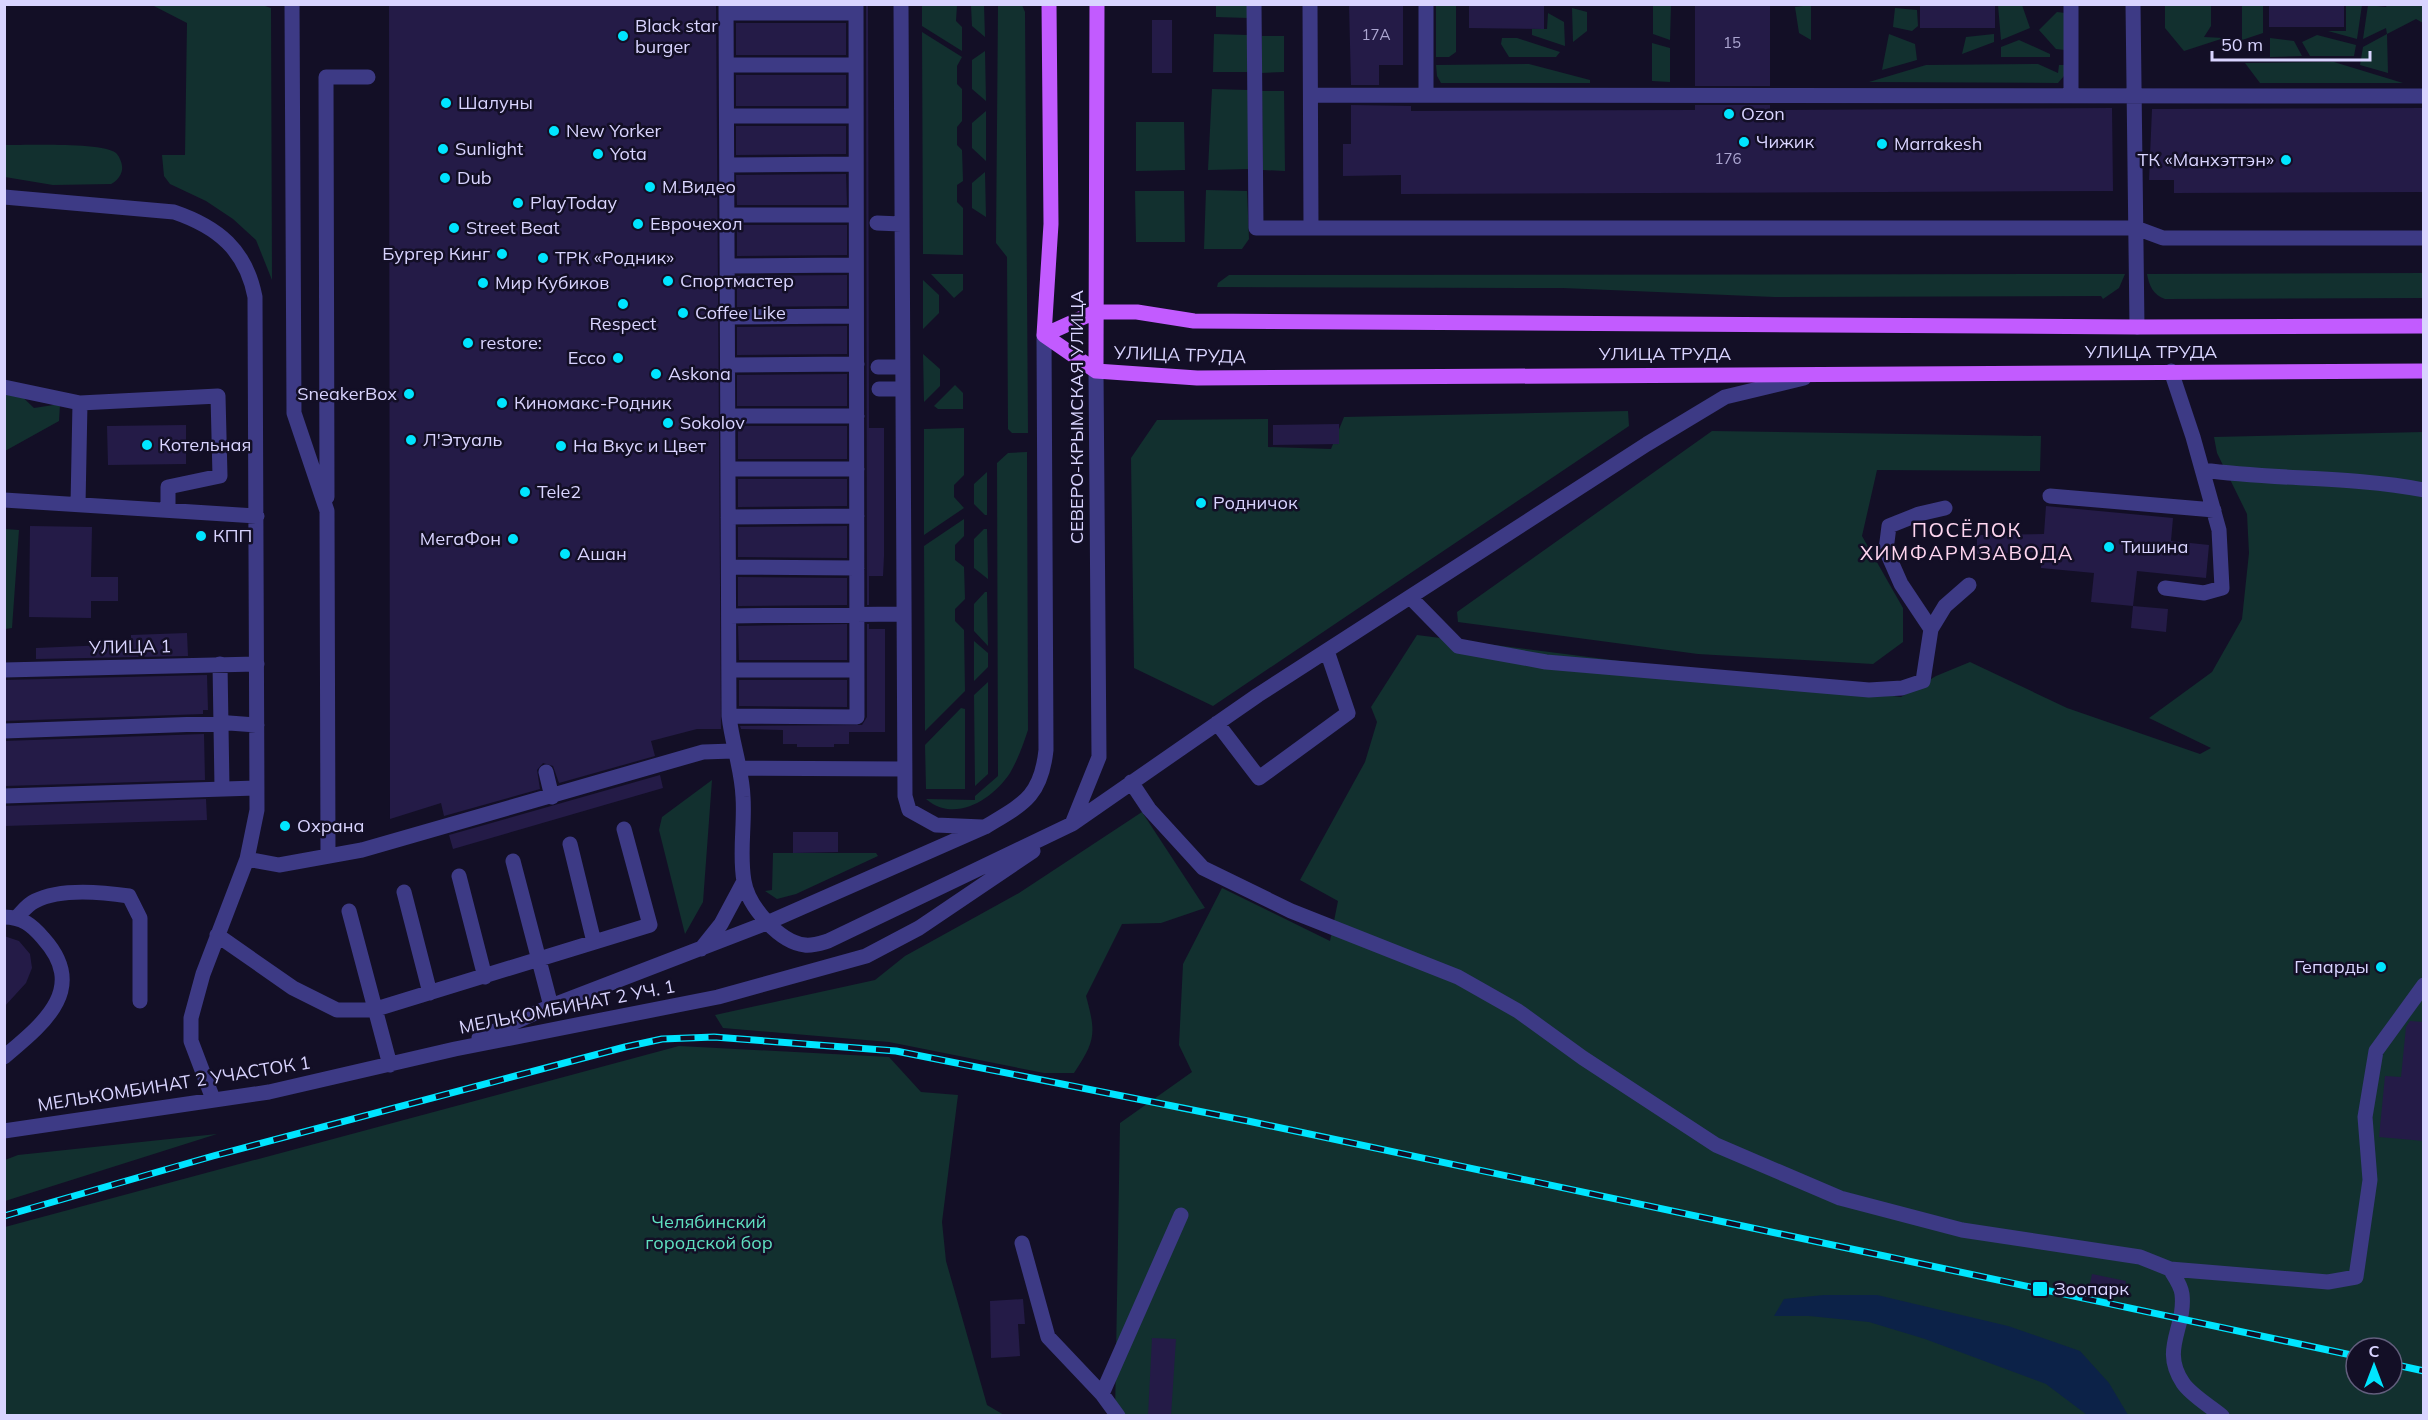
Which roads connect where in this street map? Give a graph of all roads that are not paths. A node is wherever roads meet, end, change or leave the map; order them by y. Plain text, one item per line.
1 (292, 4) edge
2 (901, 4) edge
3 (1049, 4) edge
4 (1097, 4) edge
5 (1254, 4) edge
6 (1310, 4) edge
7 (1426, 4) edge
8 (2071, 4) edge
9 (2133, 4) edge
10 (726, 9) edge
11 (856, 9) edge
12 (727, 65) junction
13 (856, 65) junction
14 (368, 82) dead end
15 (2135, 94) junction
16 (1311, 95) junction
17 (1426, 95) junction
18 (2071, 95) junction
19 (2424, 96) edge
20 (727, 116) junction
21 (855, 116) junction
22 (855, 164) junction
23 (727, 165) junction
24 (4, 197) edge
25 (727, 215) junction
26 (855, 215) junction
27 (877, 223) dead end
28 (901, 224) junction
29 (1311, 228) junction
30 (2136, 228) junction
31 (2424, 238) edge
32 (855, 265) junction
33 (727, 266) junction
34 (1095, 312) junction
35 (856, 316) junction
36 (727, 317) junction
37 (2424, 326) edge
38 (2137, 327) junction
39 (1044, 335) junction
40 (857, 364) junction
41 (728, 365) junction
42 (878, 367) dead end
43 (902, 367) junction
44 (1096, 371) junction
45 (2171, 371) junction
46 (2424, 371) edge
47 (1825, 372) junction
48 (4, 387) edge
49 (879, 388) dead end
50 (902, 388) junction
51 (81, 403) junction
52 (729, 416) junction
53 (856, 416) junction
54 (729, 469) junction
55 (857, 469) junction
56 (2203, 470) junction
57 (2424, 489) edge
58 (2050, 496) dead end
59 (4, 500) edge
60 (78, 505) junction
61 (1945, 508) dead end
62 (168, 510) junction
63 (2214, 510) junction
64 (327, 511) junction
65 (257, 516) junction
66 (857, 516) junction
67 (728, 517) junction
68 (729, 567) junction
69 (856, 568) junction
70 (1969, 585) dead end
71 (2165, 588) dead end
72 (1410, 597) junction
73 (902, 614) junction
74 (857, 615) junction
75 (729, 616) junction
76 (1931, 629) junction
77 (1327, 651) junction
78 (220, 664) junction
79 (257, 664) junction
80 (4, 670) edge
81 (729, 670) junction
82 (856, 670) junction
83 (729, 716) junction
84 (1217, 723) junction
85 (221, 724) junction
86 (257, 725) junction
87 (4, 731) edge
88 (733, 751) junction
89 (741, 768) junction
90 (902, 769) junction
91 (546, 772) dead end
92 (1131, 782) junction
93 (222, 788) junction
94 (257, 788) junction
95 (4, 796) edge
96 (552, 797) junction
97 (1019, 807) joint
98 (1072, 824) junction
99 (985, 827) junction
100 (624, 829) dead end
101 (570, 844) dead end
102 (328, 856) junction
103 (247, 859) junction
104 (513, 861) dead end
105 (459, 876) dead end
106 (744, 881) junction
107 (404, 892) dead end
108 (349, 911) dead end
109 (11, 917) edge
110 (769, 922) junction
111 (217, 935) junction
112 (594, 942) junction
113 (701, 949) junction
114 (538, 961) junction
115 (485, 977) junction
116 (2424, 985) edge
117 (430, 993) junction
118 (140, 1001) dead end
119 (551, 1006) junction
120 (373, 1010) junction
121 (455, 1049) junction
122 (4, 1057) edge
123 (390, 1065) junction
124 (213, 1099) junction
125 (4, 1131) edge
126 (1181, 1215) dead end
127 (1022, 1244) dead end
128 (2170, 1269) junction
129 (1102, 1394) junction
130 (1118, 1416) edge
131 (2222, 1416) edge

1 - 64 street
2 - 28 street
3 - 39 main road, СЕВЕРО-КРЫМСКАЯ УЛИЦА
4 - 34 main road, СЕВЕРО-КРЫМСКАЯ УЛИЦА
5 - 29 street
6 - 16 street
7 - 17 street
8 - 18 street
9 - 15 street
10 - 11 street
10 - 12 street
11 - 13 street
12 - 13 street
12 - 20 street
13 - 21 street
14 - 64 street
15 - 18 street
15 - 19 street
15 - 30 street
16 - 17 street
16 - 29 street
17 - 18 street
20 - 21 street
20 - 23 street
21 - 22 street
22 - 23 street
22 - 26 street
23 - 25 street
24 - 65 street
25 - 26 street
25 - 33 street
26 - 32 street
27 - 28 street
28 - 43 street
29 - 30 street
30 - 31 street
30 - 38 street
32 - 33 street
32 - 35 street
33 - 36 street
34 - 38 main road, УЛИЦА ТРУДА
34 - 39 main road, УЛИЦА ТРУДА
34 - 44 main road, СЕВЕРО-КРЫМСКАЯ УЛИЦА
35 - 36 street
35 - 40 street
36 - 41 street
37 - 38 main road, УЛИЦА ТРУДА
39 - 44 main road, УЛИЦА ТРУДА
39 - 97 street, СЕВЕРО-КРЫМСКАЯ УЛИЦА
40 - 41 street
40 - 53 street
41 - 52 street
42 - 43 street
43 - 50 street
44 - 47 main road, УЛИЦА ТРУДА
44 - 98 street, СЕВЕРО-КРЫМСКАЯ УЛИЦА
45 - 46 main road, УЛИЦА ТРУДА
45 - 47 main road, УЛИЦА ТРУДА
45 - 56 street
47 - 72 street
48 - 51 street
49 - 50 street
50 - 73 street
51 - 60 street
51 - 62 street
52 - 53 street
52 - 54 street
53 - 55 street
54 - 55 street
54 - 67 street
55 - 66 street
56 - 57 street
56 - 63 street
58 - 63 street
59 - 60 street
60 - 62 street
61 - 76 street
62 - 65 street
63 - 71 street
64 - 102 street
65 - 79 street
66 - 67 street
66 - 69 street
67 - 68 street
68 - 69 street
68 - 75 street
69 - 74 street
70 - 76 street
72 - 76 street
72 - 77 street
73 - 74 street
73 - 90 street
74 - 75 street
74 - 82 street
75 - 81 street
77 - 84 street
77 - 84 street
78 - 79 street, УЛИЦА 1
78 - 80 street, УЛИЦА 1
78 - 85 street
79 - 86 street
81 - 82 street
81 - 83 street
82 - 83 street
83 - 88 street
84 - 92 street
85 - 86 street
85 - 87 street
85 - 93 street
86 - 94 street
88 - 89 street
88 - 96 street
89 - 90 street
89 - 106 street
90 - 99 street
91 - 96 street
92 - 98 street
92 - 128 street
93 - 94 street
93 - 95 street
94 - 103 street
96 - 102 street
97 - 99 street, МЕЛЬКОМБИНАТ 2 УЧ. 1
98 - 110 street
98 - 121 street, МЕЛЬКОМБИНАТ 2 УЧ. 1
99 - 110 street, МЕЛЬКОМБИНАТ 2 УЧ. 1
100 - 112 street
101 - 112 street
102 - 103 street
103 - 111 street
104 - 114 street
105 - 115 street
106 - 110 street
106 - 113 street
107 - 117 street
108 - 120 street
109 - 118 street
109 - 122 street
110 - 113 street, МЕЛЬКОМБИНАТ 2 УЧ. 1
111 - 120 street
111 - 124 street
112 - 114 street
113 - 119 street, МЕЛЬКОМБИНАТ 2 УЧ. 1
114 - 115 street
114 - 119 street
115 - 117 street
116 - 128 street
117 - 120 street
119 - 121 street, МЕЛЬКОМБИНАТ 2 УЧ. 1
120 - 123 street
121 - 123 street, МЕЛЬКОМБИНАТ 2 УЧАСТОК 1
123 - 124 street, МЕЛЬКОМБИНАТ 2 УЧАСТОК 1
124 - 125 street, МЕЛЬКОМБИНАТ 2 УЧАСТОК 1
126 - 129 street
127 - 129 street
128 - 131 street
129 - 130 street

